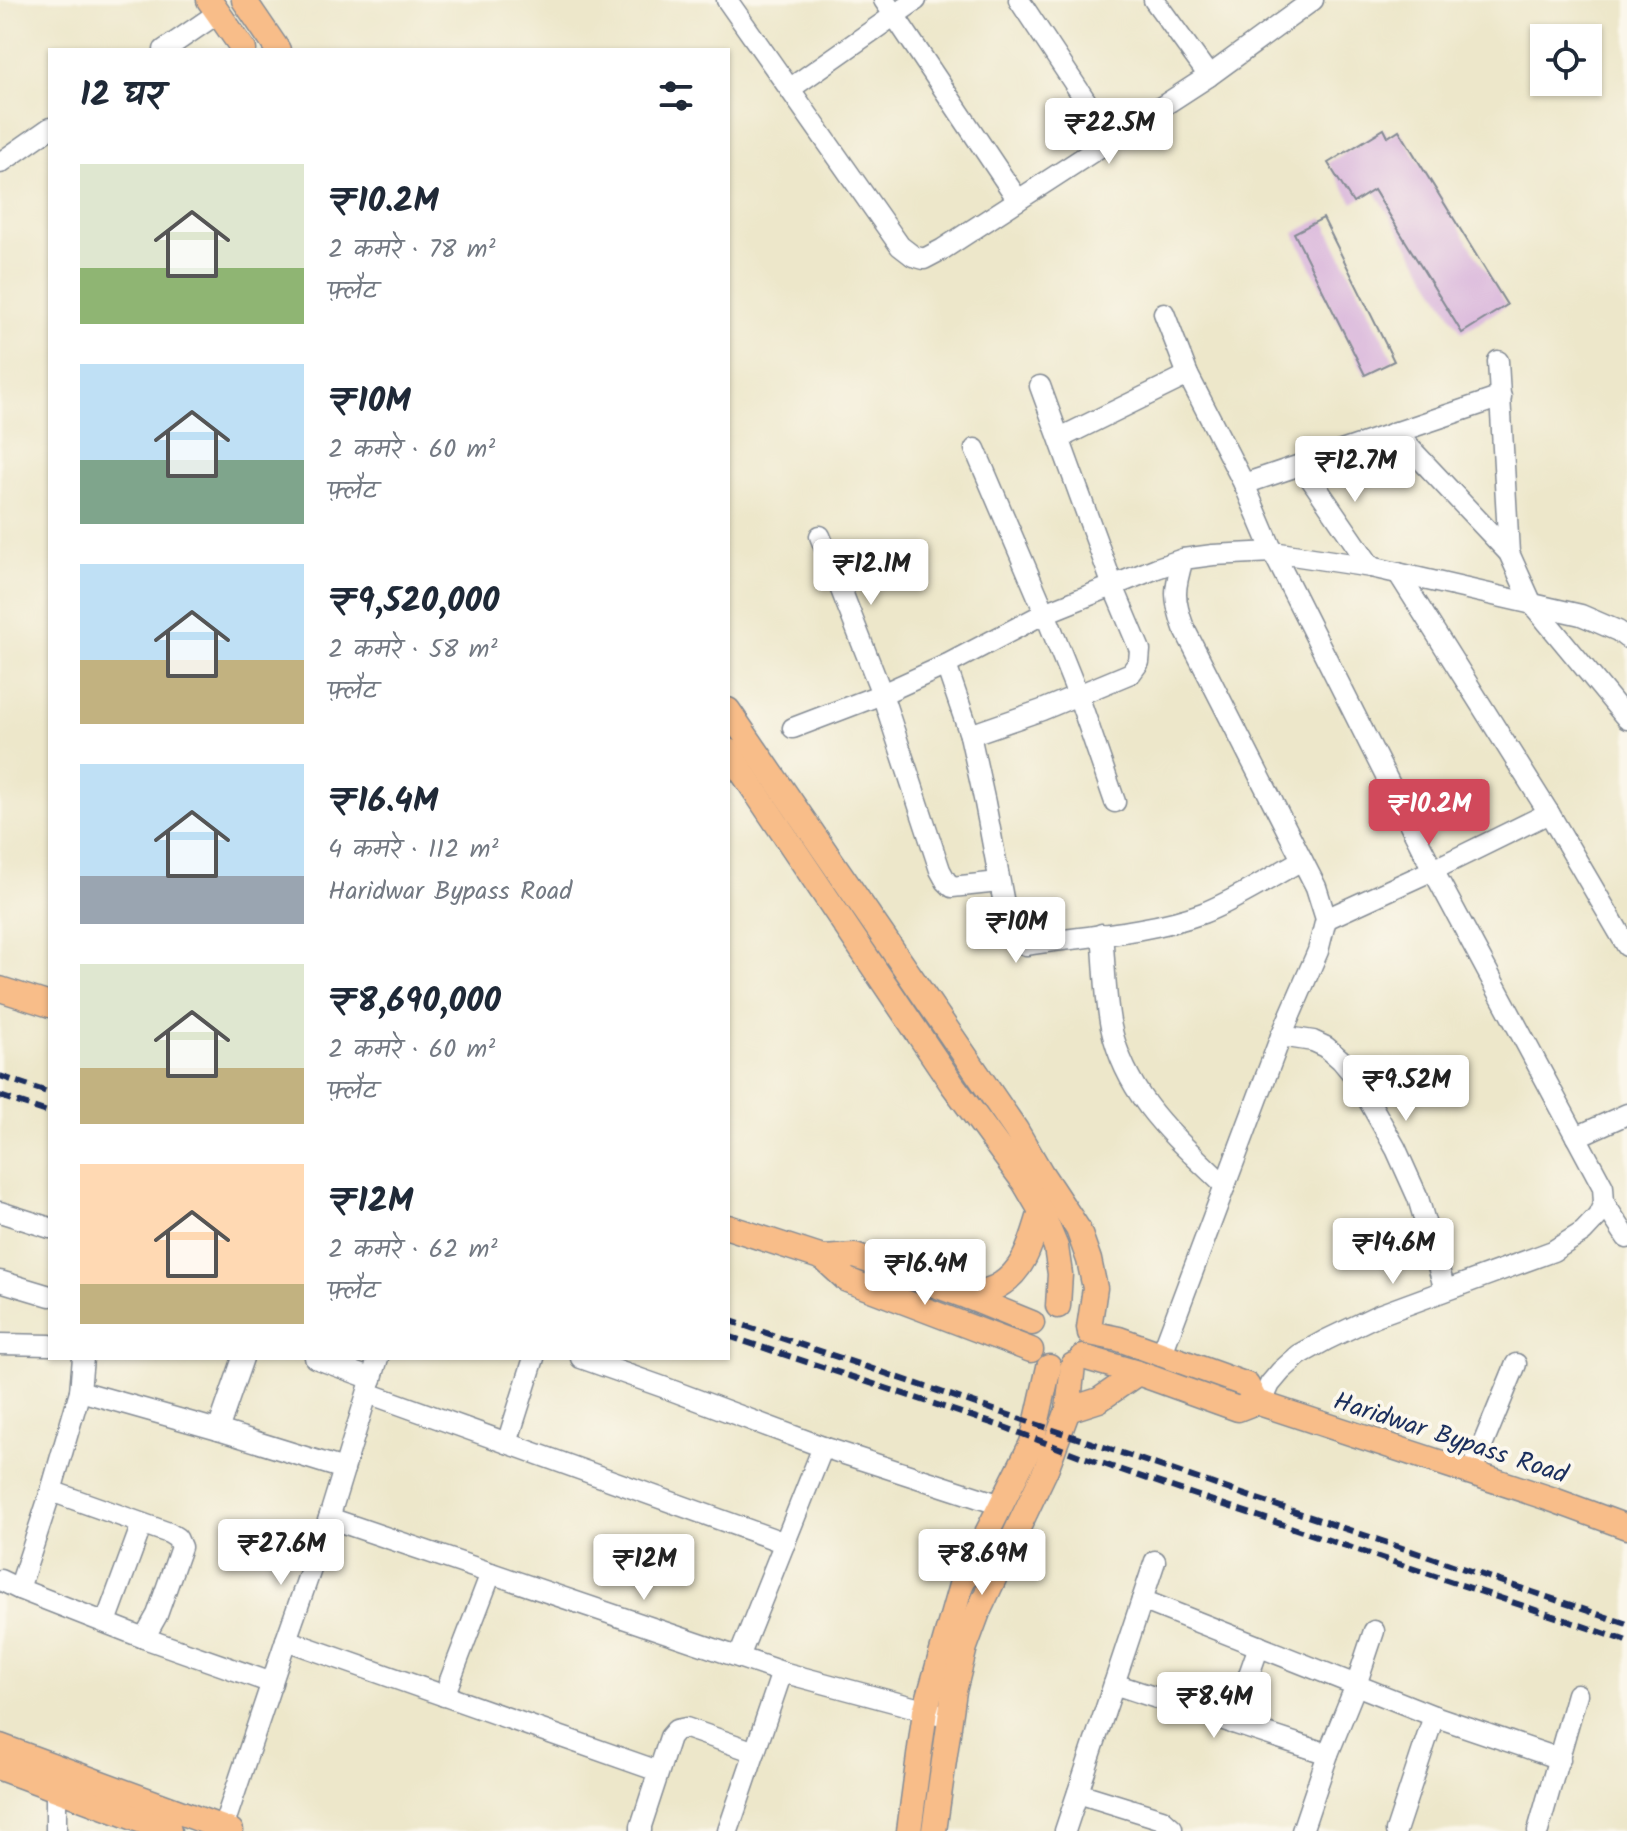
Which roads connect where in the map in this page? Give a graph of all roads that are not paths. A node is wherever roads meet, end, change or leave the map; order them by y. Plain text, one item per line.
1 (244, 0) edge
2 (727, 0) edge
3 (916, 0) edge
4 (1019, 0) edge
5 (1154, 0) edge
6 (1303, 3) edge
7 (214, 7) edge
8 (890, 7) edge
9 (166, 48) edge
10 (243, 48) edge
11 (277, 48) edge
12 (1209, 76) junction
13 (791, 88) junction
14 (48, 129) edge
15 (1111, 139) junction
16 (0, 163) edge
17 (1018, 200) junction
18 (1164, 313) dead end
19 (1498, 361) dead end
20 (1188, 375) junction
21 (1040, 386) dead end
22 (1501, 397) junction
23 (1395, 432) junction
24 (1060, 438) junction
25 (975, 449) dead end
26 (1302, 466) junction
27 (1244, 484) junction
28 (820, 536) dead end
29 (1273, 552) junction
30 (1509, 553) junction
31 (1183, 559) junction
32 (1371, 567) junction
33 (1398, 573) junction
34 (1113, 586) junction
35 (1532, 604) junction
36 (1045, 613) junction
37 (1627, 638) edge
38 (946, 665) junction
39 (882, 694) junction
40 (1078, 695) junction
41 (730, 713) edge
42 (1627, 719) edge
43 (793, 728) dead end
44 (970, 735) junction
45 (730, 754) edge
46 (1115, 802) dead end
47 (1549, 813) junction
48 (1302, 860) junction
49 (1433, 870) junction
50 (999, 882) junction
51 (1326, 919) junction
52 (1102, 934) junction
53 (1627, 946) edge
54 (0, 989) edge
55 (48, 1004) edge
56 (1281, 1036) junction
57 (1627, 1114) edge
58 (1576, 1137) junction
59 (1225, 1186) junction
60 (1604, 1203) junction
61 (1041, 1211) junction
62 (0, 1212) edge
63 (48, 1227) edge
64 (730, 1228) edge
65 (1627, 1238) edge
66 (823, 1258) junction
67 (0, 1281) edge
68 (1095, 1288) junction
69 (1445, 1290) junction
70 (48, 1295) edge
71 (968, 1297) junction
72 (1058, 1306) junction
73 (1032, 1323) junction
74 (1119, 1339) junction
75 (0, 1344) edge
76 (48, 1345) edge
77 (1031, 1350) junction
78 (1077, 1350) junction
79 (1161, 1356) junction
80 (83, 1360) edge
81 (242, 1360) edge
82 (319, 1360) edge
83 (377, 1360) edge
84 (533, 1360) edge
85 (587, 1360) edge
86 (1516, 1364) dead end
87 (1138, 1373) junction
88 (370, 1386) junction
89 (80, 1391) junction
90 (1259, 1403) junction
91 (1068, 1410) junction
92 (218, 1430) junction
93 (507, 1443) junction
94 (823, 1447) junction
95 (344, 1469) junction
96 (1471, 1473) junction
97 (51, 1491) junction
98 (1001, 1505) junction
99 (329, 1518) junction
100 (1626, 1521) edge
101 (142, 1524) junction
102 (785, 1543) junction
103 (1155, 1561) dead end
104 (491, 1573) junction
105 (10, 1585) edge
106 (1142, 1600) junction
107 (106, 1622) junction
108 (1374, 1631) dead end
109 (144, 1638) junction
110 (286, 1640) junction
111 (1259, 1646) junction
112 (739, 1657) junction
113 (782, 1672) junction
114 (272, 1683) junction
115 (1114, 1684) junction
116 (1356, 1685) junction
117 (1577, 1694) dead end
118 (444, 1696) junction
119 (925, 1711) junction
120 (1434, 1716) junction
121 (950, 1717) junction
122 (1232, 1723) junction
123 (0, 1746) edge
124 (755, 1752) junction
125 (1328, 1754) junction
126 (1560, 1759) junction
127 (0, 1768) edge
128 (658, 1771) junction
129 (56, 1788) junction
130 (1078, 1793) junction
131 (226, 1830) edge
132 (56, 1831) edge
133 (169, 1831) edge
134 (641, 1831) edge
135 (728, 1831) edge
136 (909, 1831) edge
137 (934, 1831) edge
138 (1065, 1831) edge
139 (1172, 1831) edge
140 (1302, 1831) edge
141 (1396, 1831) edge
142 (1538, 1831) edge

1 - 11 main road
2 - 13 street
3 - 8 street
4 - 15 street
5 - 12 street
6 - 12 street
7 - 9 street
7 - 10 main road
8 - 13 street
8 - 17 street
12 - 15 street
13 - 17 street
14 - 16 street
15 - 17 street
18 - 20 street
19 - 22 street
20 - 24 street
20 - 27 street
21 - 24 street
22 - 23 street
22 - 30 street
23 - 26 street
23 - 30 street
24 - 34 street
25 - 36 street
26 - 27 street
26 - 32 street
27 - 29 street
28 - 39 street
29 - 31 street
29 - 32 street
29 - 49 street
30 - 35 street
31 - 34 street
31 - 48 street
32 - 33 street
33 - 35 street
33 - 47 street
34 - 36 street
34 - 40 street
35 - 37 street
35 - 42 street
36 - 38 street
36 - 40 street
38 - 39 street
38 - 44 street
39 - 43 street
39 - 50 street
40 - 44 street
40 - 46 street
41 - 68 main road
44 - 50 street
45 - 61 main road
47 - 49 street
47 - 53 street
48 - 51 street
48 - 52 street
49 - 51 street
49 - 58 street
50 - 52 street
51 - 56 street
52 - 59 street
54 - 55 main road
56 - 59 street
56 - 69 street
57 - 58 street
58 - 60 street
59 - 79 street
60 - 65 street
60 - 69 street
61 - 71 main road
61 - 72 main road
62 - 63 street
64 - 66 main road
66 - 71 main road
66 - 77 main road
67 - 70 street
68 - 74 main road
68 - 78 main road
69 - 90 street
71 - 73 main road
72 - 73 main road
72 - 78 main road
73 - 77 main road
74 - 78 main road, Haridwar Bypass Road
74 - 79 main road, Haridwar Bypass Road
75 - 76 street
77 - 78 main road
78 - 87 main road, Haridwar Bypass Road
78 - 91 main road
78 - 98 main road
79 - 90 main road, Haridwar Bypass Road
80 - 89 street
81 - 92 street
82 - 88 street
83 - 88 street
84 - 93 street
85 - 94 street
86 - 96 street
87 - 90 main road, Haridwar Bypass Road
87 - 91 main road
88 - 93 street
88 - 95 street
89 - 92 street
89 - 97 street
90 - 96 main road, Haridwar Bypass Road
91 - 121 main road
92 - 95 street
93 - 102 street
94 - 98 street
94 - 102 street
95 - 99 street
96 - 100 main road, Haridwar Bypass Road
97 - 101 street
97 - 105 street
98 - 119 main road
99 - 104 street
99 - 110 street
101 - 107 street
101 - 109 street
102 - 112 street
103 - 106 street
104 - 112 street
104 - 118 street
105 - 107 street
106 - 111 street
106 - 115 street
107 - 109 street
108 - 116 street
109 - 114 street
110 - 114 street
110 - 118 street
111 - 116 street
111 - 122 street
112 - 113 street
113 - 119 street
113 - 124 street
114 - 131 street
115 - 122 street
115 - 130 street
116 - 120 street
116 - 125 street
117 - 126 street
118 - 128 street
119 - 121 street
119 - 136 main road
120 - 126 street
120 - 141 street
121 - 137 main road
122 - 125 street
123 - 131 main road
124 - 128 street
124 - 135 street
125 - 140 street
126 - 142 street
127 - 129 main road
128 - 134 street
129 - 132 street
129 - 133 main road
130 - 138 street
130 - 139 street

